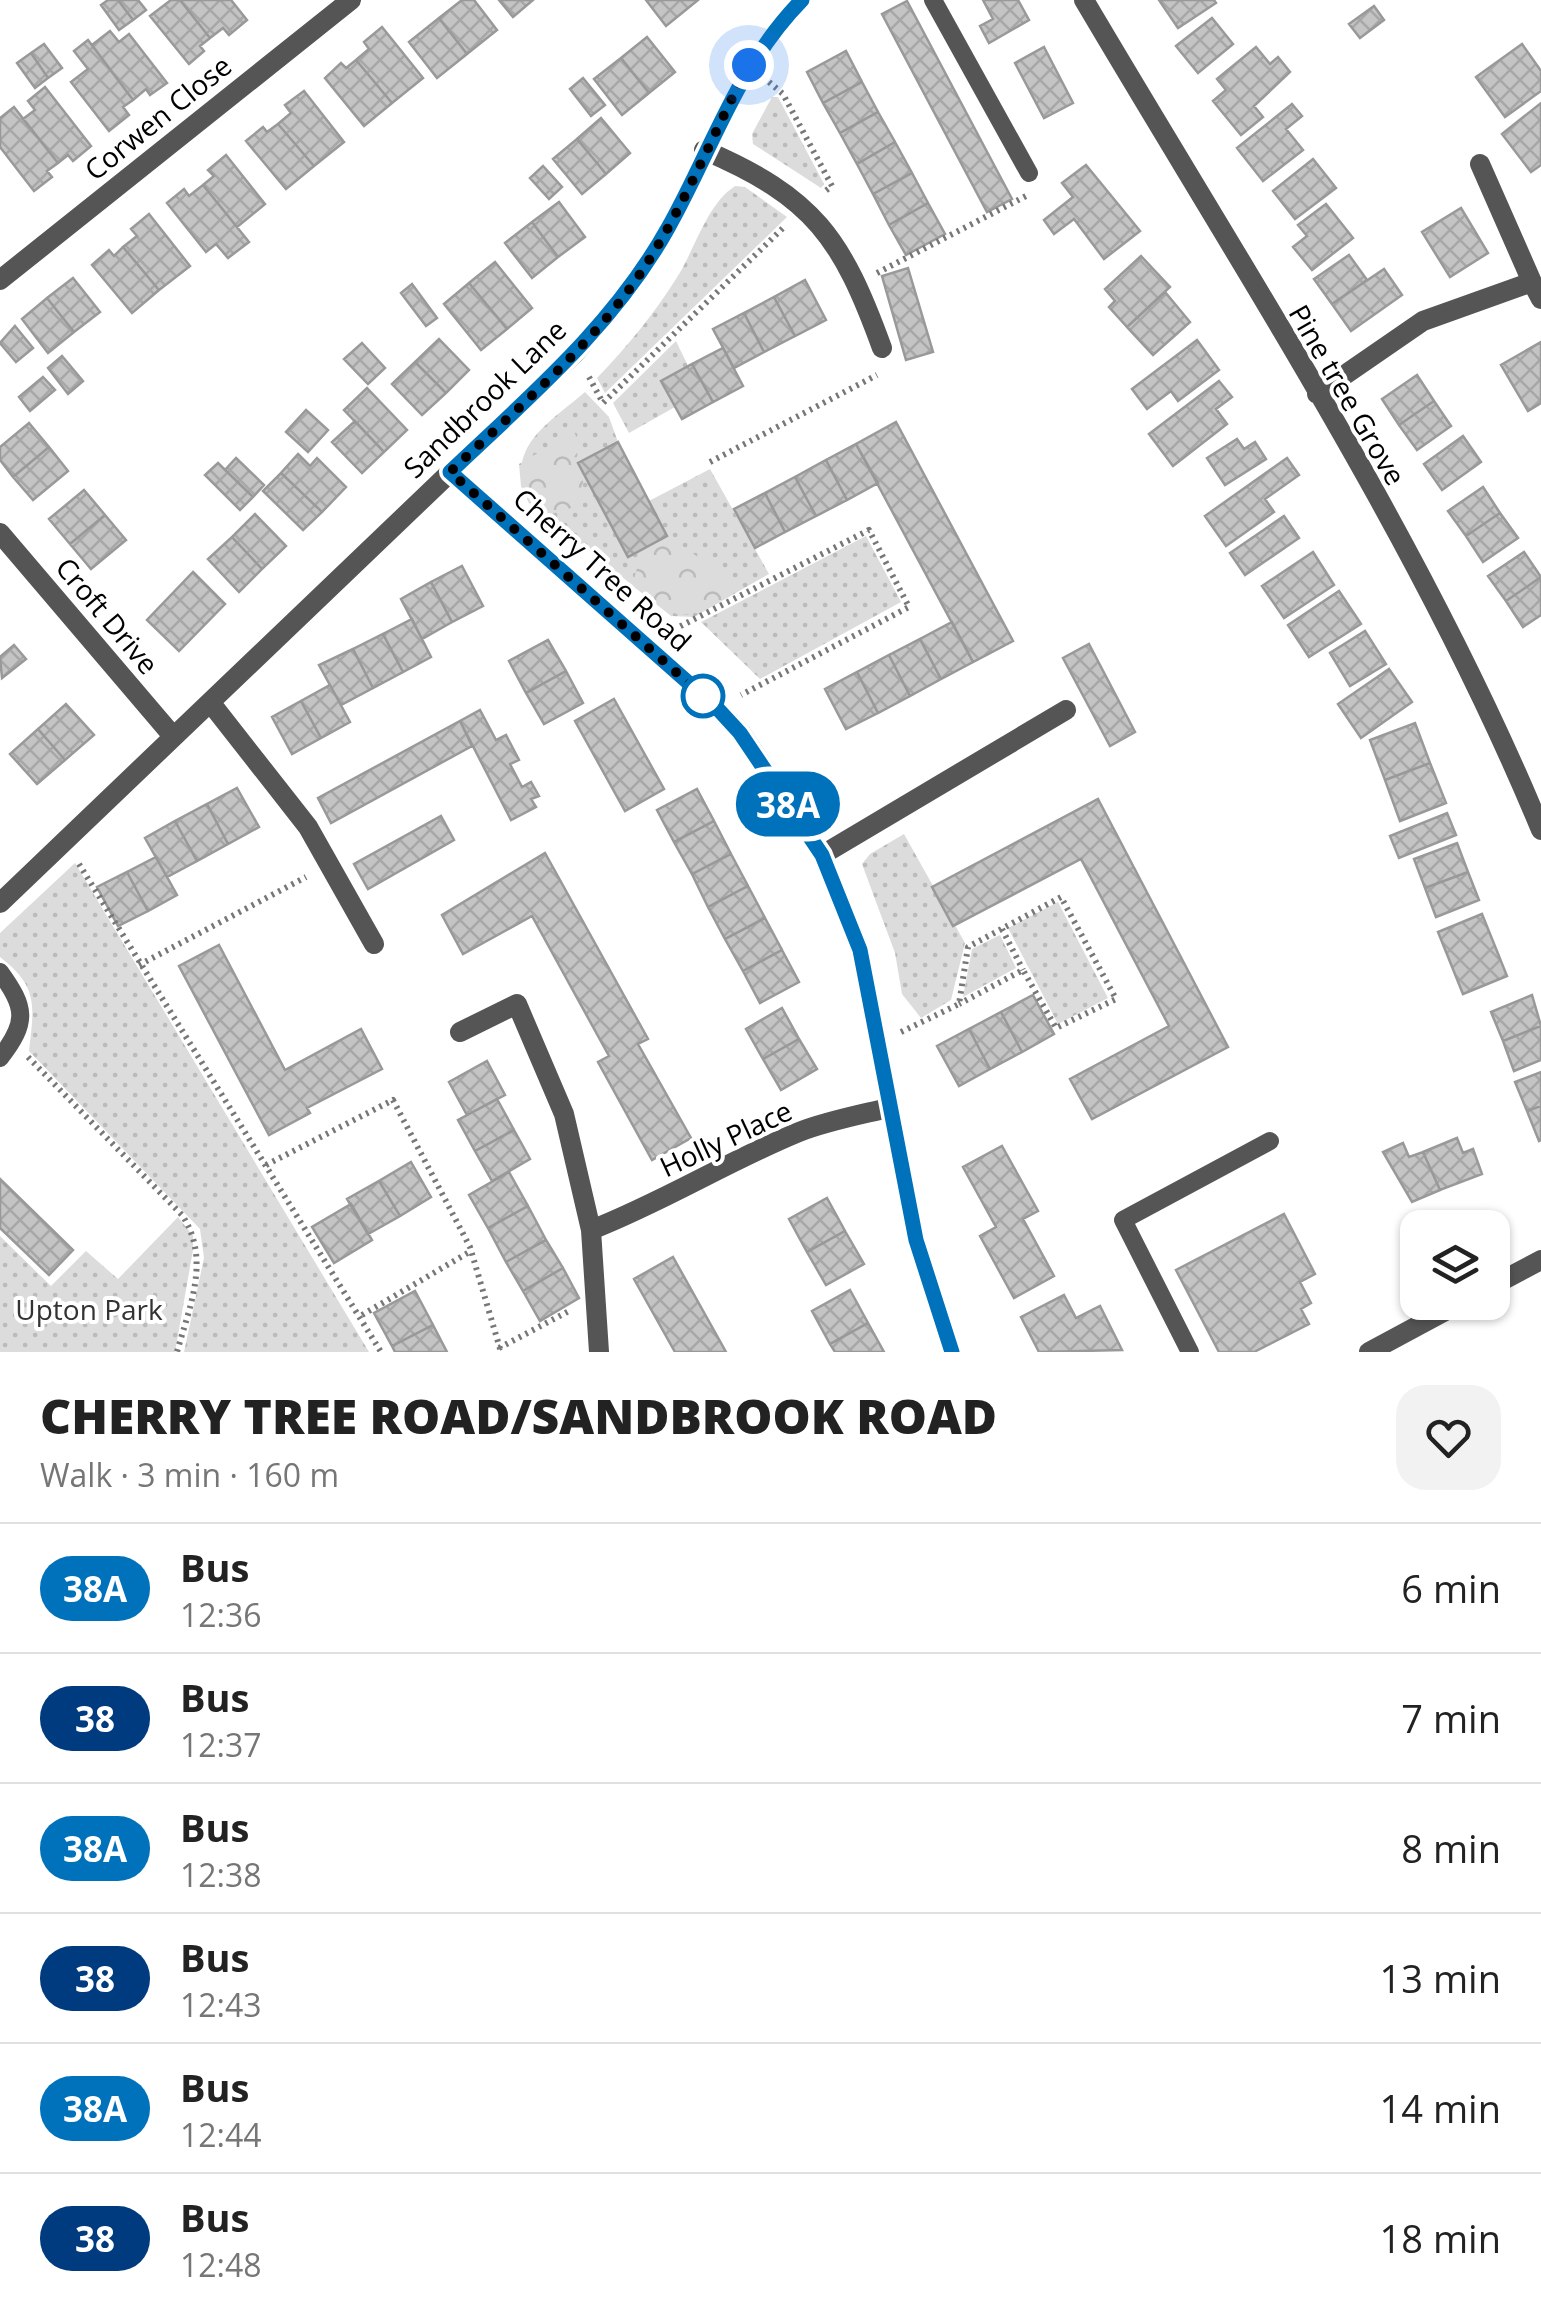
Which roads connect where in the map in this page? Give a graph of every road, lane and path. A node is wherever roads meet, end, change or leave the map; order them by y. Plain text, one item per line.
1 (351, 0) edge
2 (802, 0) edge
3 (933, 0) edge
4 (1084, 0) edge
5 (749, 65) junction
6 (704, 150) junction
7 (1480, 164) dead end
8 (1029, 173) joint
9 (804, 208) junction
10 (0, 280) edge
11 (858, 283) junction
12 (1537, 290) edge
13 (882, 348) joint
14 (575, 353) junction
15 (1316, 394) junction
16 (710, 462) dead end
17 (450, 472) junction
18 (0, 533) edge
19 (643, 644) junction
20 (210, 702) junction
21 (717, 708) junction
22 (1066, 710) dead end
23 (172, 735) junction
24 (1541, 830) edge
25 (65, 841) junction
26 (822, 855) junction
27 (329, 865) junction
28 (0, 903) edge
29 (1002, 928) junction
30 (374, 944) dead end
31 (140, 965) junction
32 (1023, 970) junction
33 (0, 972) edge
34 (959, 1004) junction
35 (460, 1032) dead end
36 (13, 1041) junction
37 (876, 1041) junction
38 (0, 1058) edge
39 (888, 1108) junction
40 (1270, 1141) dead end
41 (266, 1165) junction
42 (591, 1230) junction
43 (471, 1251) junction
44 (1541, 1260) edge
45 (1510, 1276) edge
46 (595, 1296) junction
47 (362, 1315) junction
48 (1429, 1320) edge
49 (500, 1350) edge
50 (177, 1352) edge
51 (381, 1352) edge
52 (599, 1352) edge
53 (952, 1352) edge
54 (1190, 1352) edge
55 (1369, 1352) edge

1 - 10 street, Corwen Close
2 - 5 street, Sandbrook Lane
3 - 8 lane
4 - 15 street, Pine tree Grove
5 - 6 street, Sandbrook Lane
5 - 9 path
6 - 9 street
6 - 14 street, Sandbrook Lane
7 - 12 street
8 - 11 path
9 - 11 street
9 - 14 path
11 - 13 street
12 - 15 street
13 - 16 path
14 - 17 street, Sandbrook Lane
15 - 24 street, Pine tree Grove
17 - 19 street, Cherry Tree Road
17 - 20 street, Sandbrook Lane
18 - 23 street, Croft Drive
19 - 21 street, Cherry Tree Road
19 - 21 path
20 - 23 street, Sandbrook Lane
20 - 27 street
21 - 26 street, Cherry Tree Road
22 - 26 street
23 - 25 street, Sandbrook Lane
25 - 28 street, Sandbrook Lane
25 - 31 path
26 - 37 street, Cherry Tree Road
27 - 30 street
27 - 31 path
29 - 32 path
29 - 32 path
29 - 34 path
31 - 41 path
32 - 34 path
33 - 36 lane
34 - 37 path
35 - 42 street
36 - 38 lane
36 - 50 path
37 - 39 street, Cherry Tree Road
39 - 42 street, Holly Place
39 - 53 street, Cherry Tree Road
40 - 54 lane
41 - 43 path
41 - 47 path
42 - 46 street
43 - 47 path
43 - 49 path
44 - 45 street
46 - 49 path
46 - 52 street
47 - 51 path
48 - 55 street

